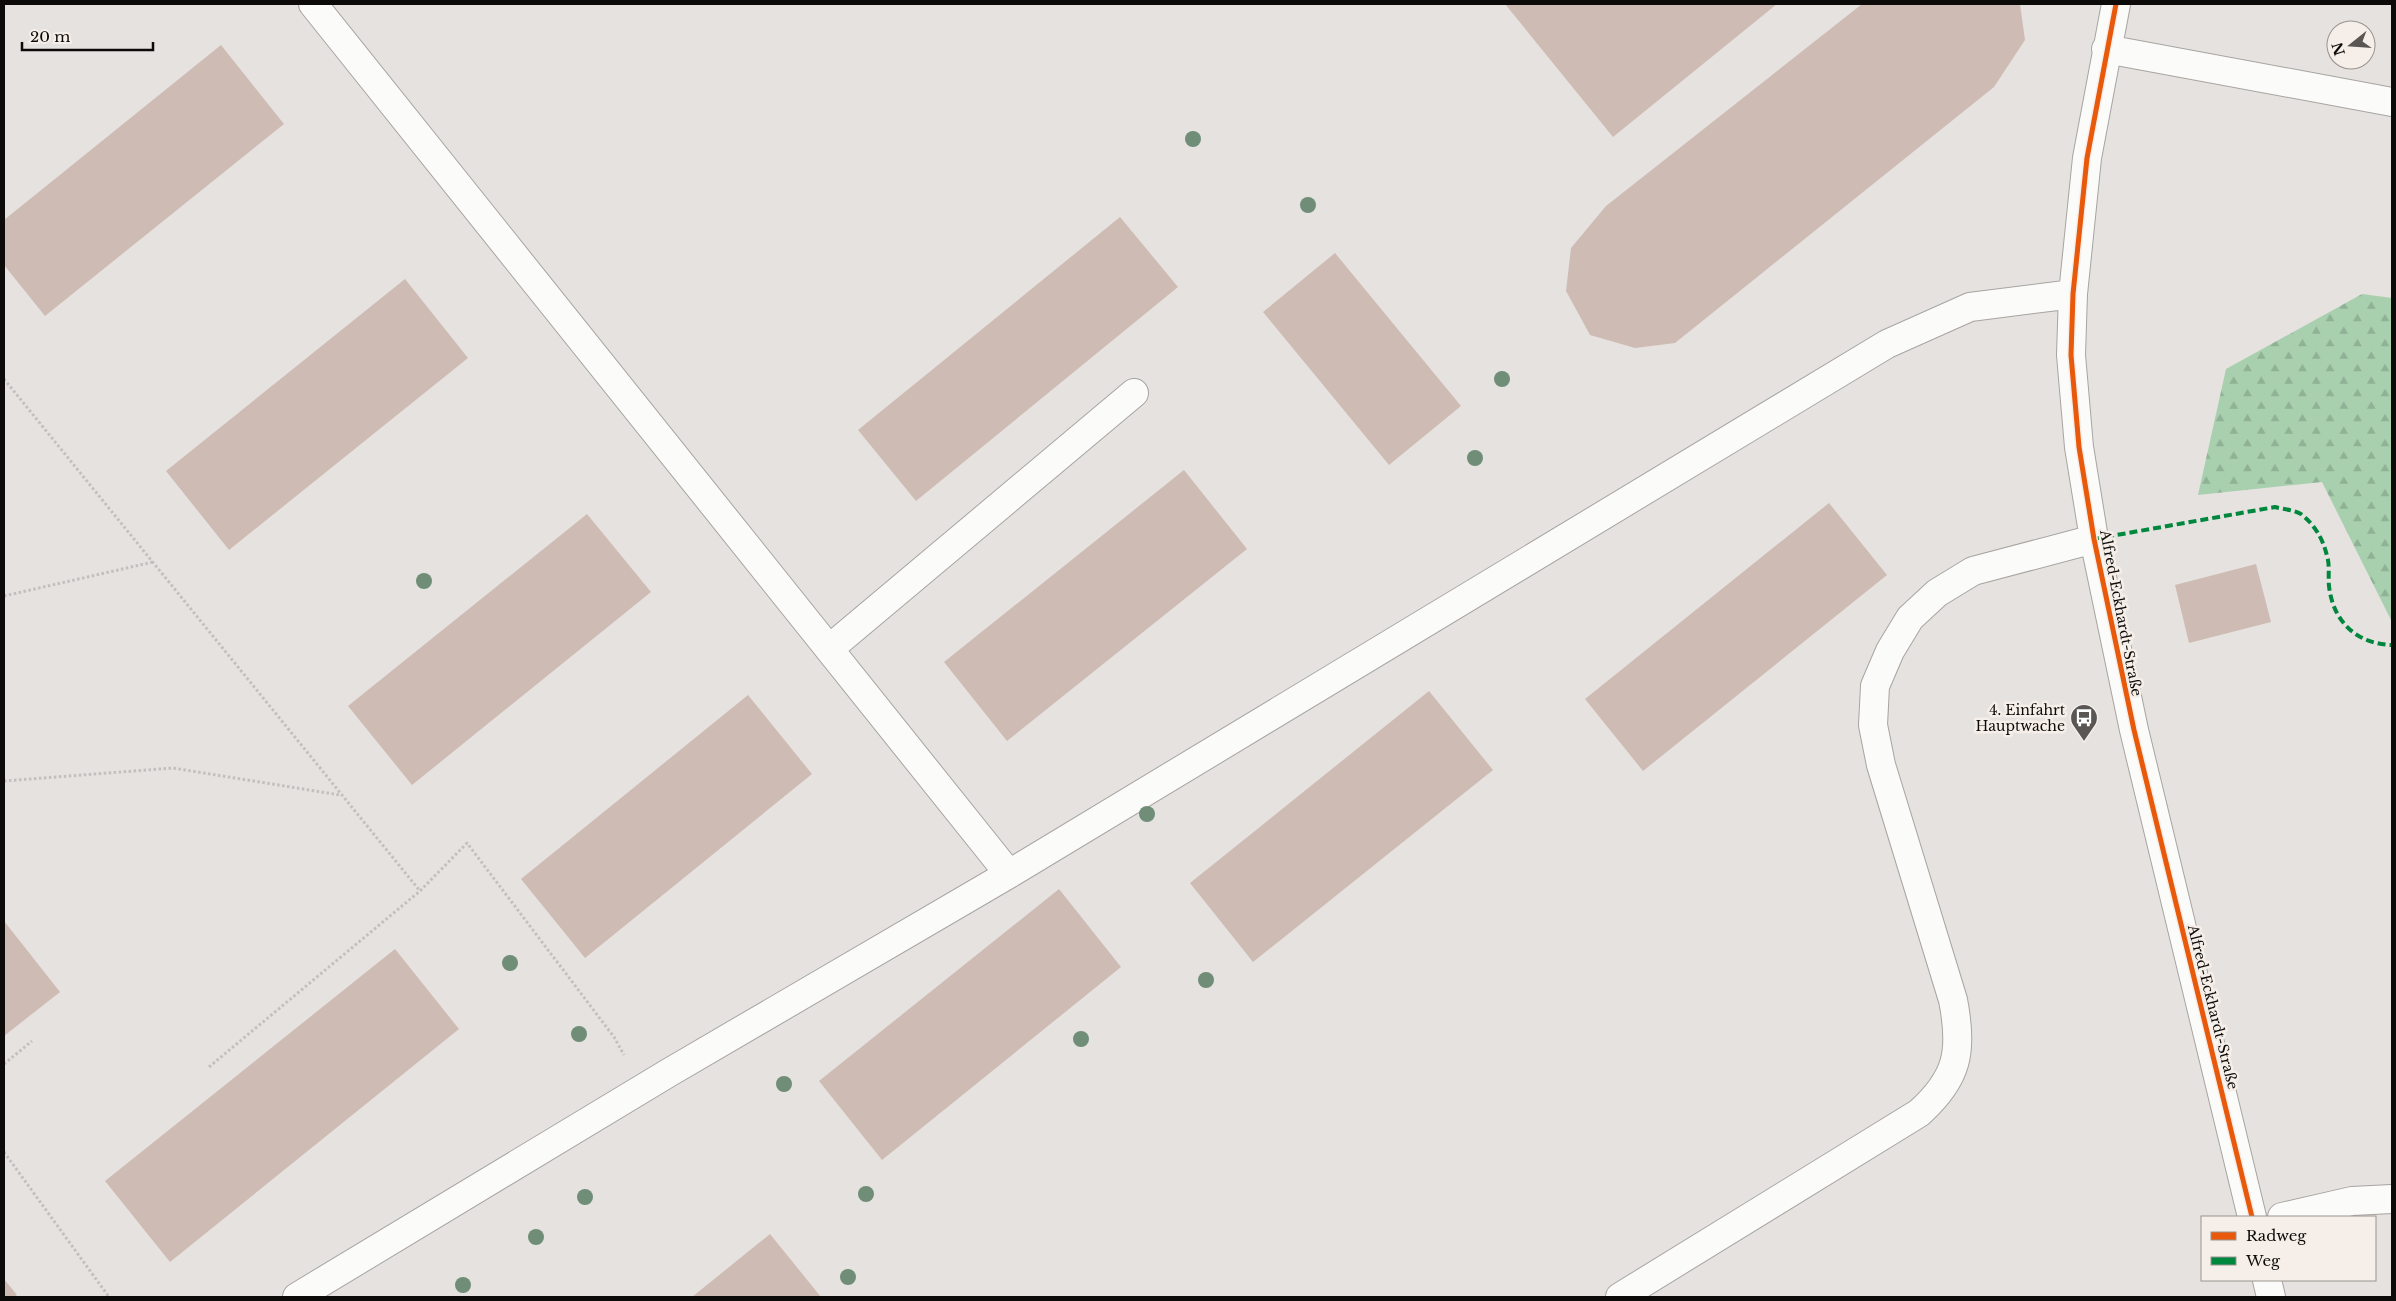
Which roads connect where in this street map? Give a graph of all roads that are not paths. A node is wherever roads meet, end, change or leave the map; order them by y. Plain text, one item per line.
1 (313, 4) edge
2 (2116, 4) edge
3 (2106, 49) junction
4 (2392, 102) edge
5 (2074, 294) junction
6 (1134, 394) dead end
7 (2094, 539) junction
8 (830, 650) junction
9 (1009, 874) junction
10 (2392, 1199) edge
11 (2252, 1216) edge
12 (2286, 1216) edge
13 (2267, 1281) edge
14 (297, 1297) edge
15 (1620, 1297) edge
16 (2271, 1297) edge

1 - 8 street
2 - 3 street, Alfred-Eckhardt-Straße
3 - 4 street
3 - 5 street, Alfred-Eckhardt-Straße
5 - 7 street, Alfred-Eckhardt-Straße
5 - 9 street
6 - 8 street
7 - 11 street, Alfred-Eckhardt-Straße
7 - 15 street
8 - 9 street
9 - 14 street
10 - 12 street
13 - 16 street

